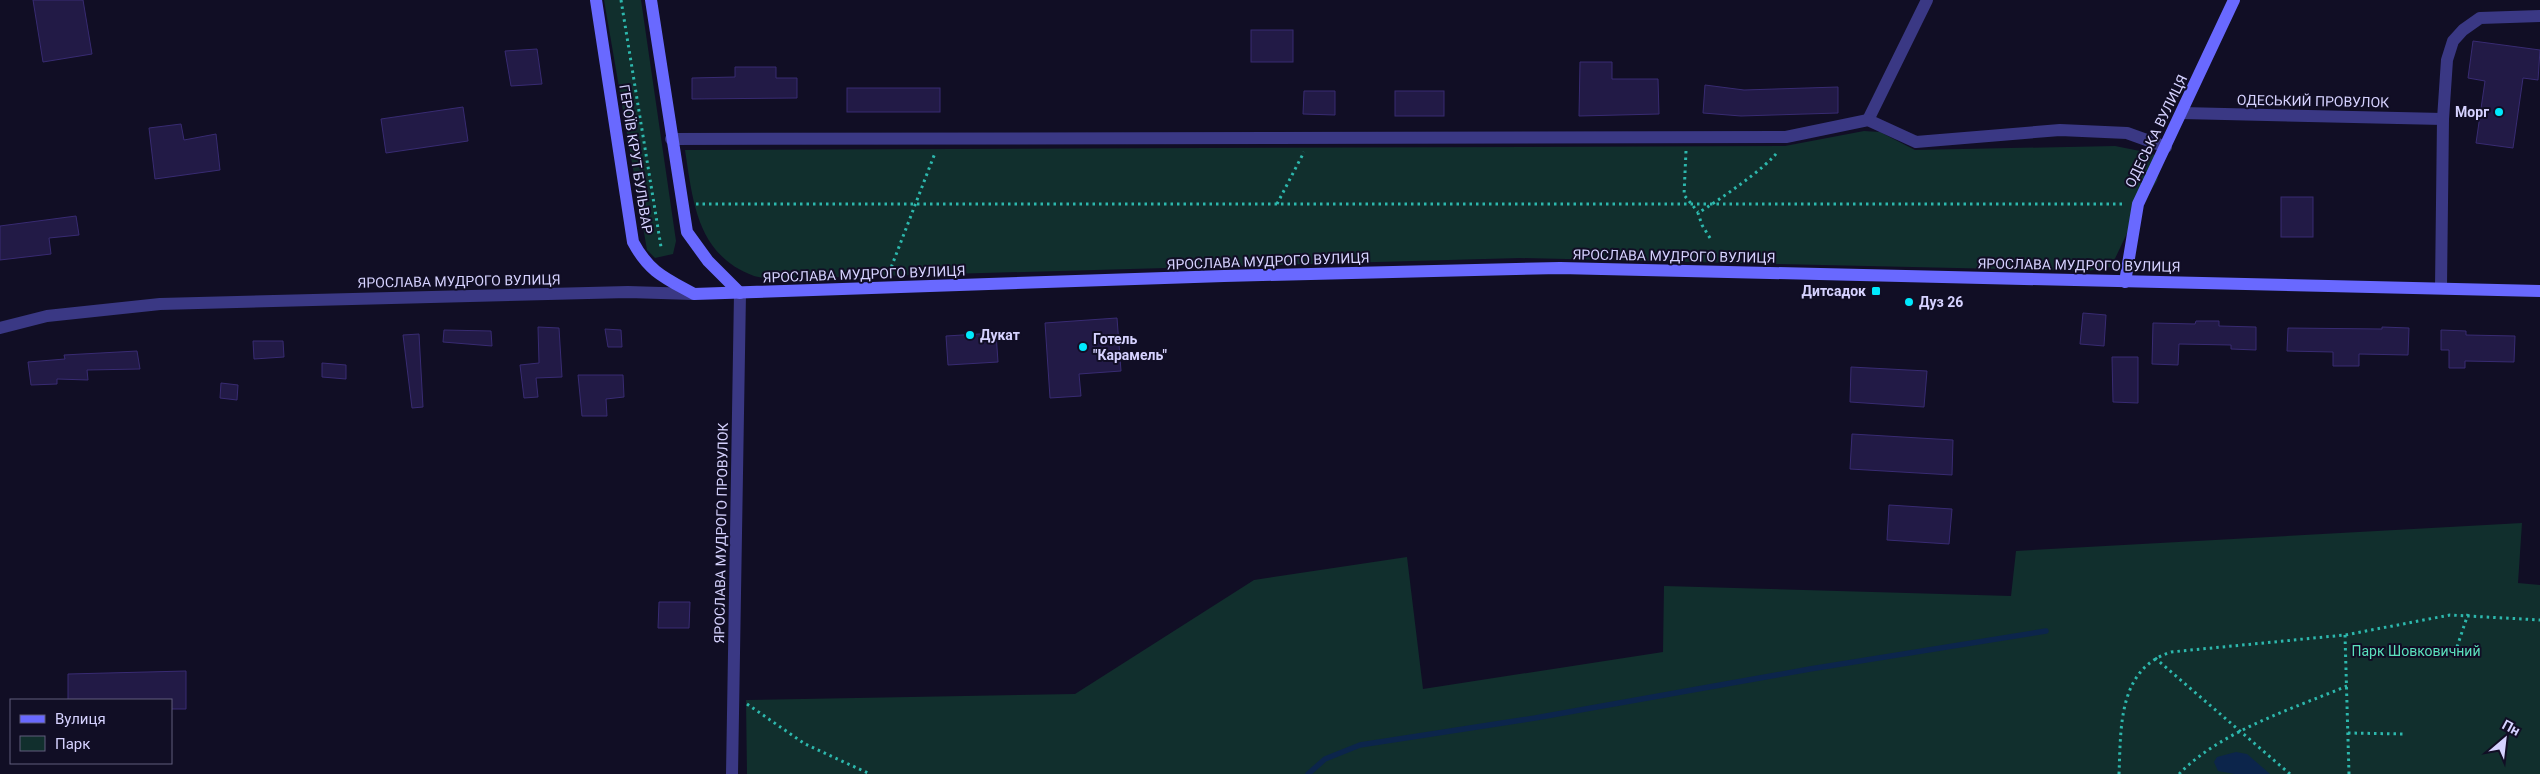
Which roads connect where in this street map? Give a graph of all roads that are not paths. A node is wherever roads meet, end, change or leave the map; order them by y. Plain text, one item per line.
1 (596, 0) edge
2 (651, 0) edge
3 (1926, 0) edge
4 (2234, 0) edge
5 (2540, 16) edge
6 (2182, 113) junction
7 (2443, 119) junction
8 (1868, 120) junction
9 (671, 139) junction
10 (2166, 147) junction
11 (2125, 282) junction
12 (2441, 288) junction
13 (2540, 291) edge
14 (740, 293) junction
15 (694, 294) junction
16 (0, 328) edge
17 (732, 774) edge

1 - 15 street, ГЕРОЇВ КРУТ БУЛЬВАР
2 - 9 street
3 - 8 street
4 - 6 street, ОДЕСЬКА ВУЛИЦЯ
5 - 7 street
6 - 7 street, ОДЕСЬКИЙ ПРОВУЛОК
6 - 10 street, ОДЕСЬКА ВУЛИЦЯ
7 - 12 street
8 - 9 street
8 - 10 street
9 - 14 street
10 - 11 street, ОДЕСЬКА ВУЛИЦЯ
11 - 12 street, ЯРОСЛАВА МУДРОГО ВУЛИЦЯ
11 - 14 street, ЯРОСЛАВА МУДРОГО ВУЛИЦЯ
12 - 13 street, ЯРОСЛАВА МУДРОГО ВУЛИЦЯ
14 - 15 street, ЯРОСЛАВА МУДРОГО ВУЛИЦЯ
14 - 17 street, ЯРОСЛАВА МУДРОГО ПРОВУЛОК
15 - 16 street, ЯРОСЛАВА МУДРОГО ВУЛИЦЯ

